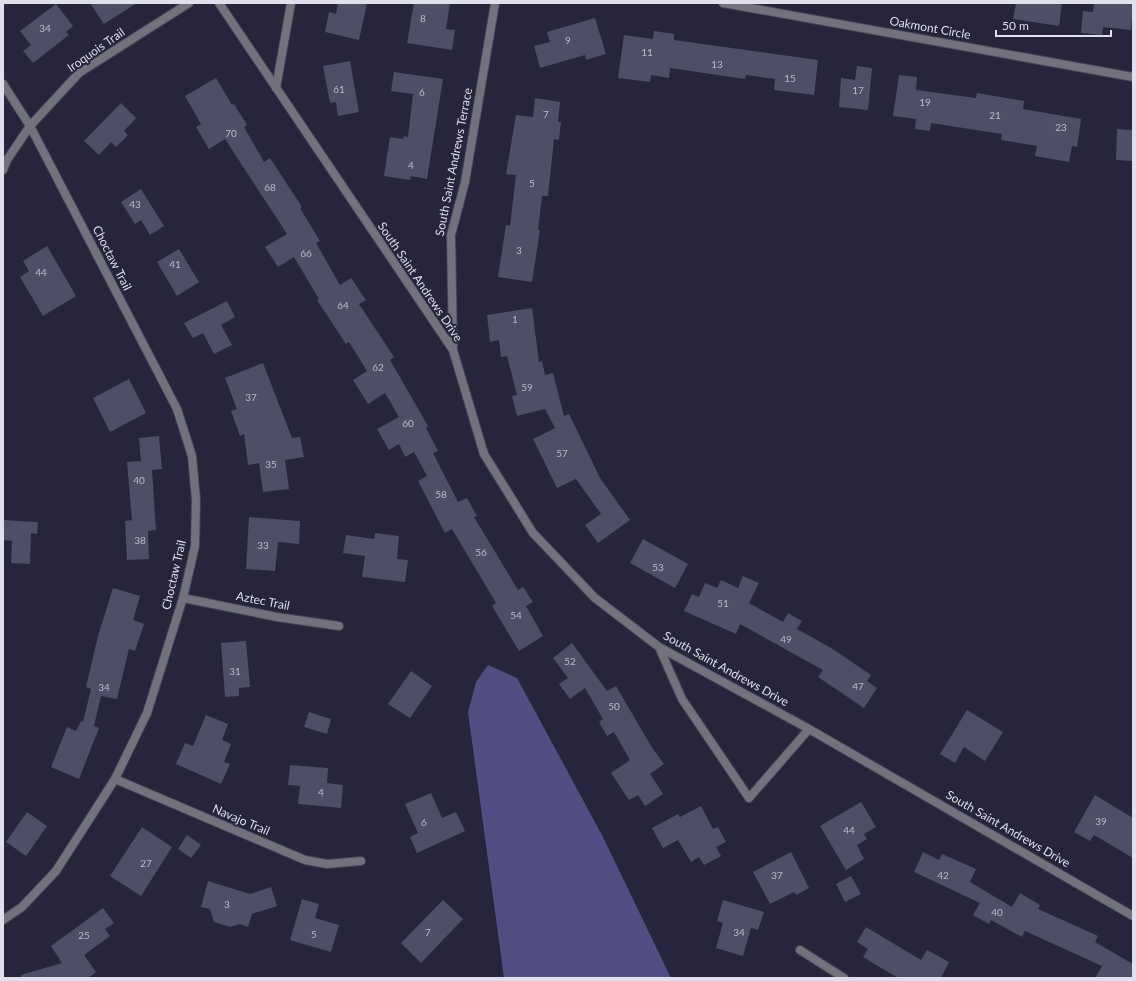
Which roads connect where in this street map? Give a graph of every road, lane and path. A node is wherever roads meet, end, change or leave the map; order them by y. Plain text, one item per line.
1 (189, 3) edge
2 (219, 3) edge
3 (291, 3) edge
4 (495, 3) edge
5 (723, 3) edge
6 (1133, 77) edge
7 (3, 84) edge
8 (276, 88) junction
9 (30, 126) junction
10 (3, 170) edge
11 (452, 350) junction
12 (183, 598) junction
13 (338, 626) dead end
14 (659, 647) junction
15 (809, 729) junction
16 (115, 779) junction
17 (361, 861) dead end
18 (1133, 916) edge
19 (3, 920) edge
20 (800, 950) dead end
21 (844, 978) edge

1 - 9 street, Iroquois Trail
2 - 8 street, South Saint Andrews Drive
3 - 8 street
4 - 11 street, South Saint Andrews Terrace
5 - 6 street, Oakmont Circle
7 - 9 street, Choctaw Trail
8 - 11 street, South Saint Andrews Drive
9 - 10 street, Iroquois Trail
9 - 12 street, Choctaw Trail
11 - 14 street, South Saint Andrews Drive
12 - 13 street, Aztec Trail
12 - 16 street, Choctaw Trail
14 - 15 street, South Saint Andrews Drive
14 - 15 street
15 - 18 street, South Saint Andrews Drive
16 - 17 street, Navajo Trail
16 - 19 street, Choctaw Trail
20 - 21 street

